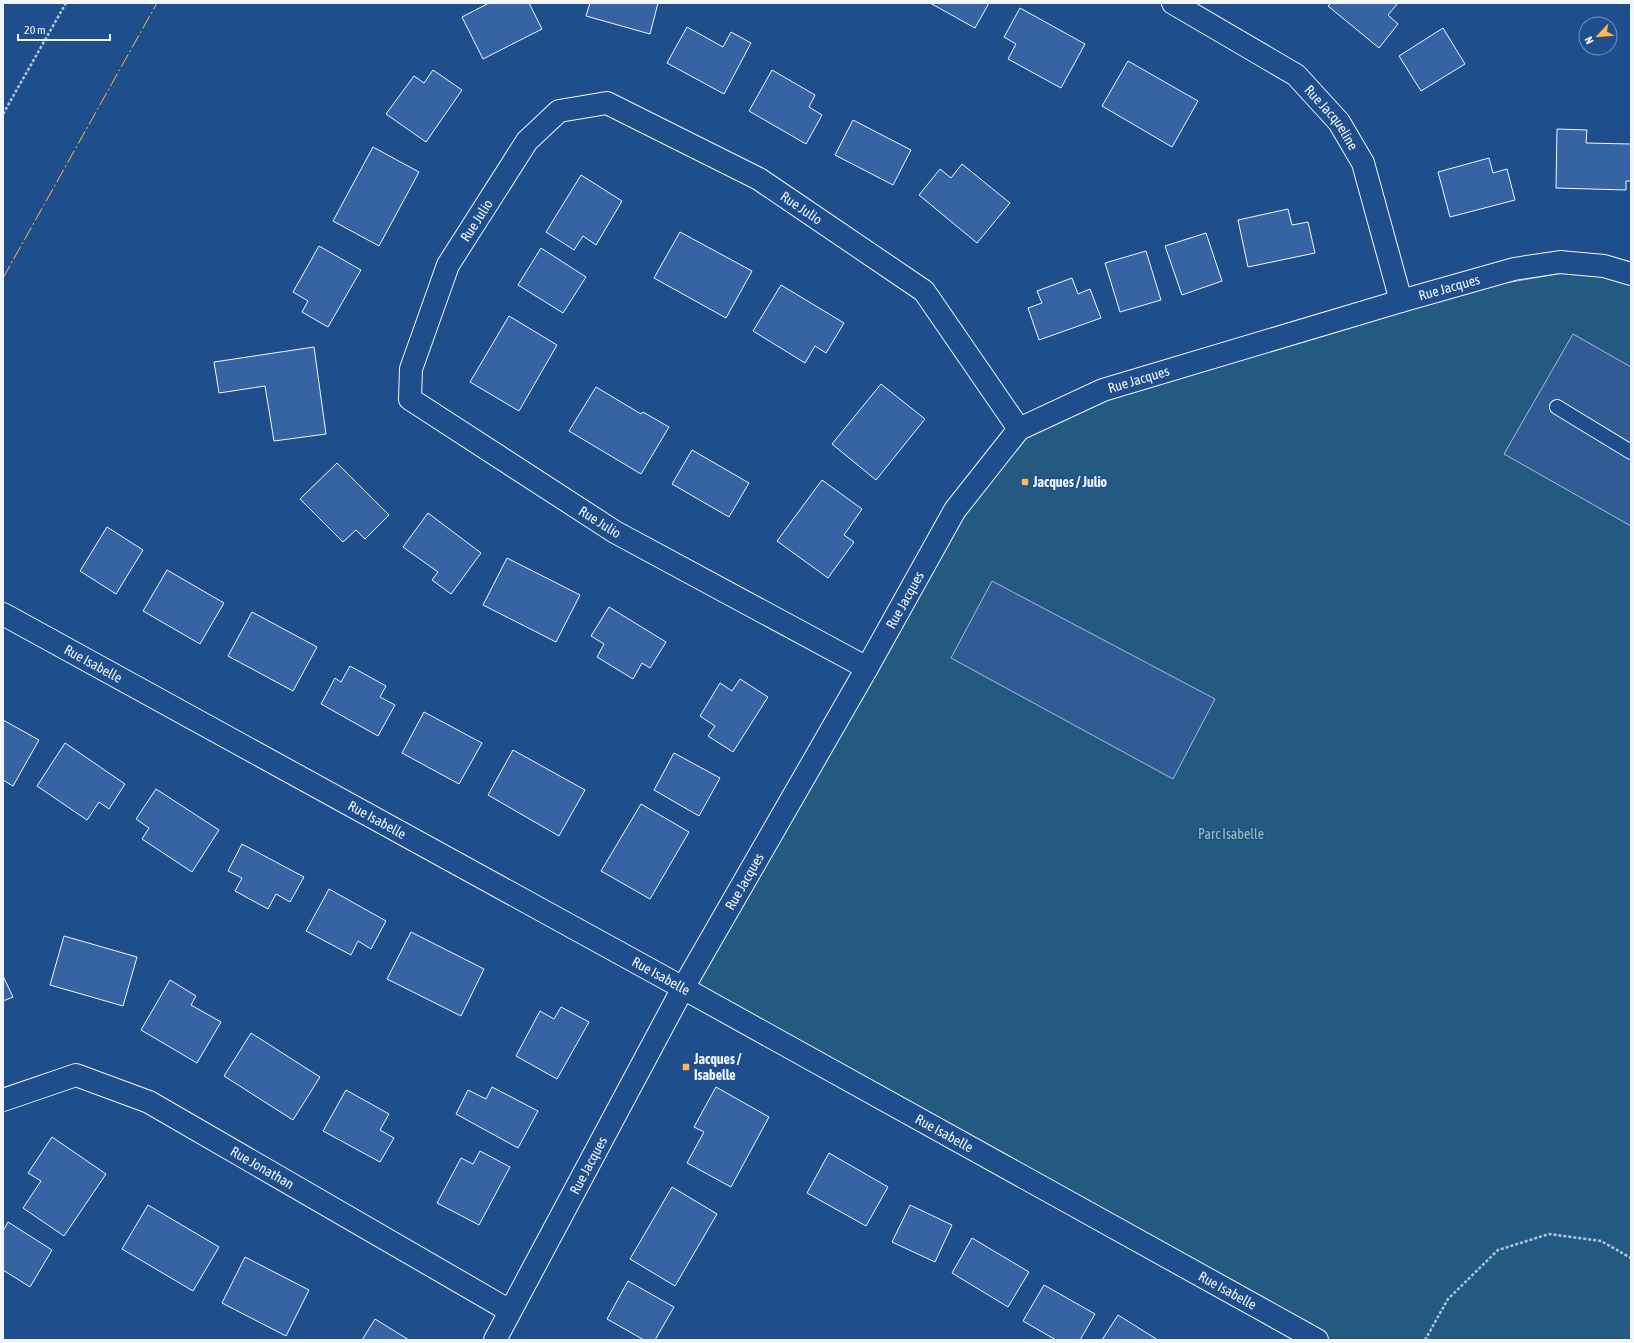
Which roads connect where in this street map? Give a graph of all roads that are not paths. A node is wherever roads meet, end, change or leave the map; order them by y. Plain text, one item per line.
1 (1173, 3) edge
2 (1631, 274) edge
3 (1401, 300) junction
4 (1557, 407) dead end
5 (1019, 429) junction
6 (1631, 452) edge
7 (3, 614) edge
8 (867, 668) junction
9 (683, 988) junction
10 (3, 1100) edge
11 (510, 1311) junction
12 (495, 1340) edge
13 (1317, 1340) edge

1 - 3 street, Rue Jacqueline
2 - 3 street, Rue Jacques
3 - 5 street, Rue Jacques
4 - 6 lane
5 - 8 street, Rue Jacques
5 - 8 street, Rue Julio
7 - 9 street, Rue Isabelle
8 - 9 street, Rue Jacques
9 - 11 street, Rue Jacques
9 - 13 street, Rue Isabelle
10 - 11 street, Rue Jonathan
11 - 12 street, Rue Jacques

